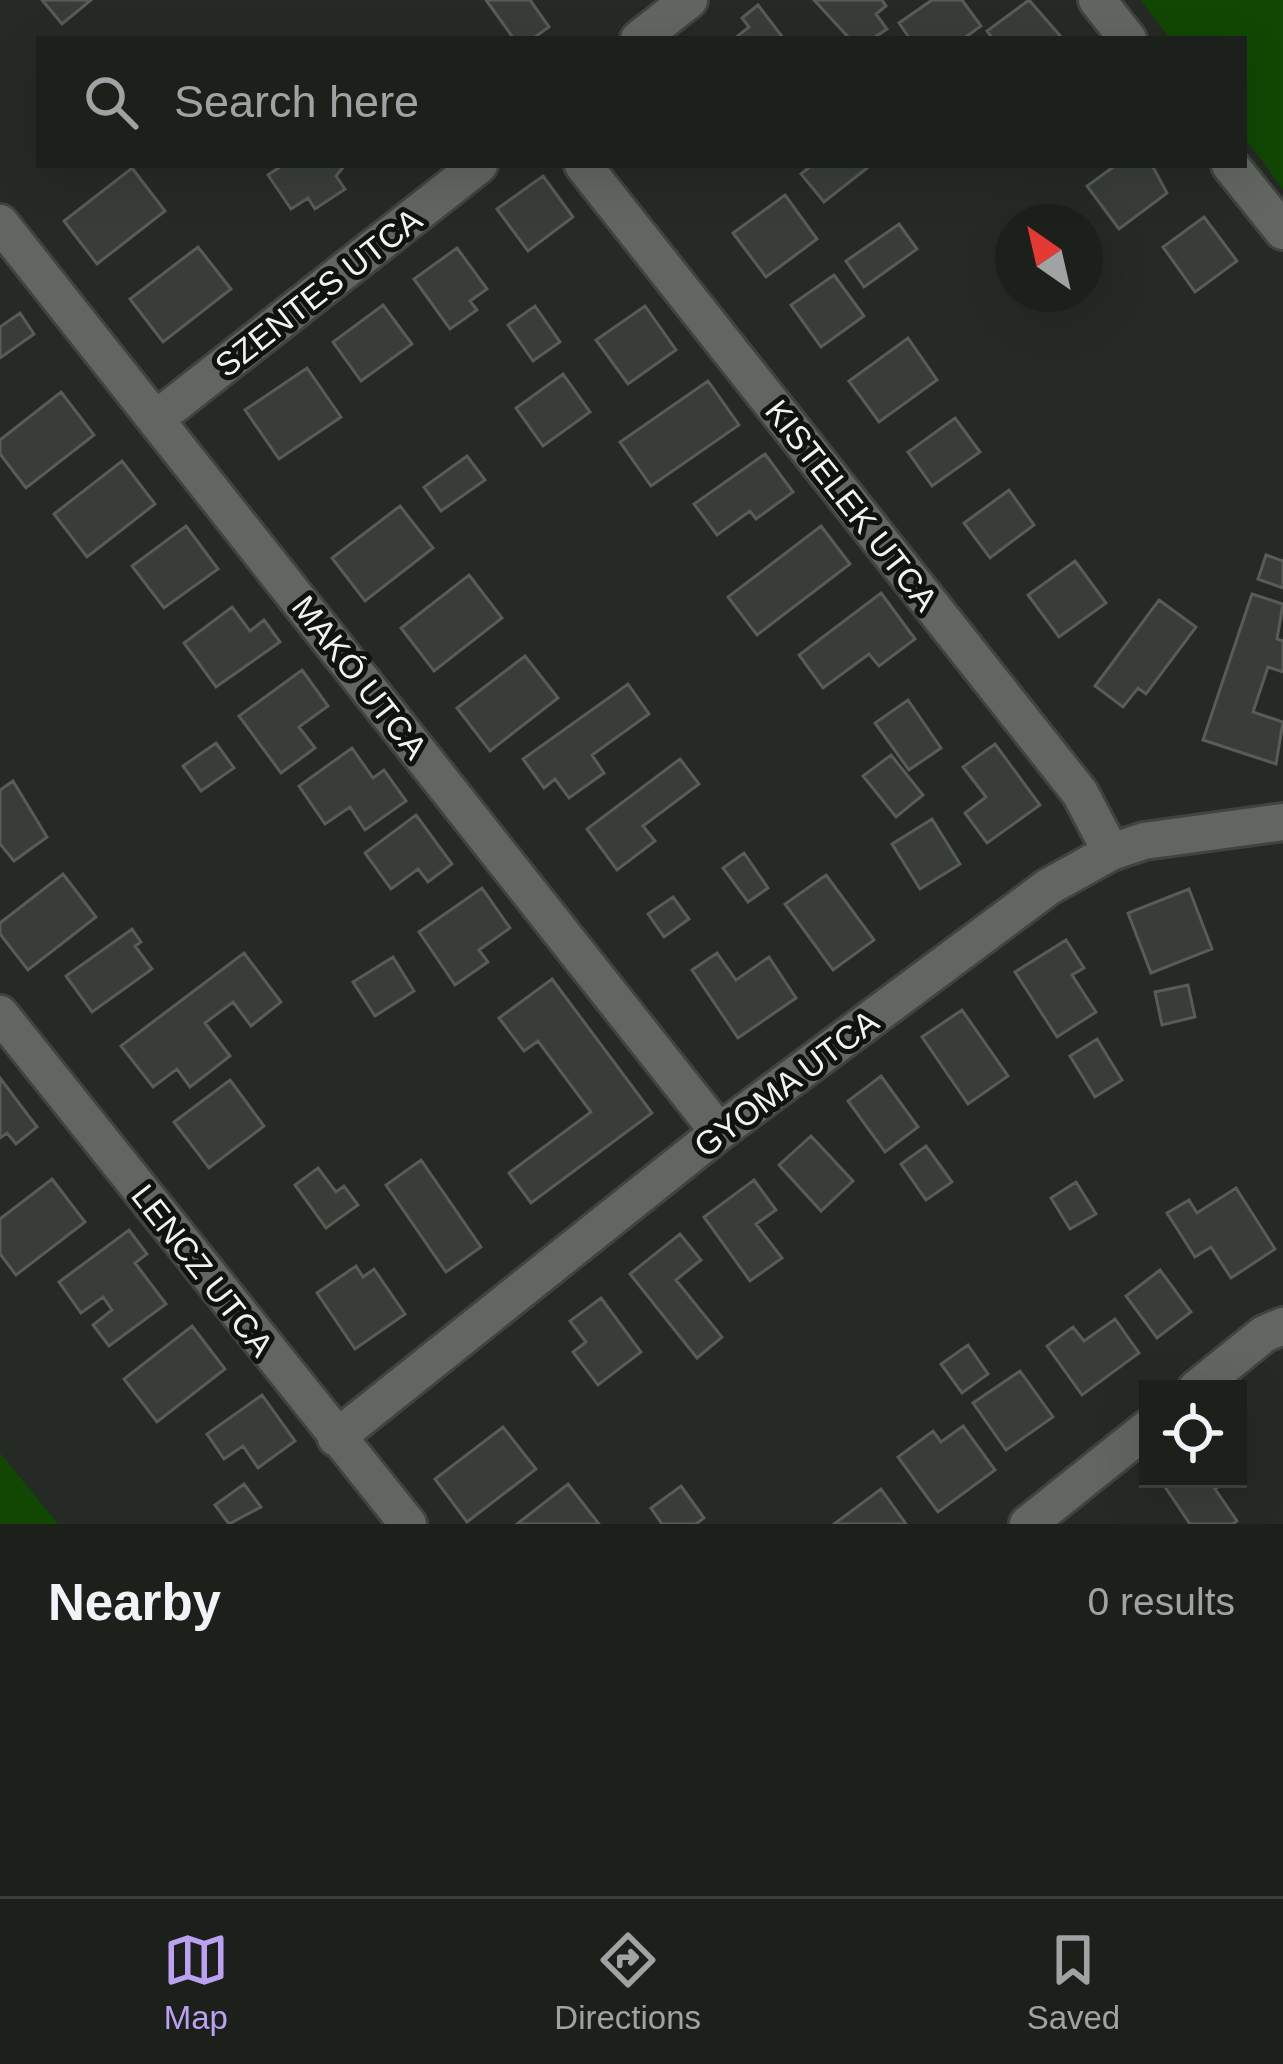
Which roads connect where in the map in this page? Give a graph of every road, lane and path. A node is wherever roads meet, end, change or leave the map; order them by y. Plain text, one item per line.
1 (689, 0) edge
2 (1097, 0) edge
3 (643, 36) edge
4 (1127, 36) edge
5 (475, 168) edge
6 (585, 168) edge
7 (1232, 168) edge
8 (0, 223) edge
9 (1283, 231) edge
10 (156, 419) junction
11 (1283, 822) edge
12 (1111, 852) junction
13 (0, 1014) edge
14 (719, 1132) junction
15 (1283, 1326) edge
16 (1207, 1380) edge
17 (1139, 1434) edge
18 (336, 1438) junction
19 (407, 1524) edge
20 (1028, 1524) edge

1 - 3 street
2 - 4 street
5 - 10 street, SZENTES UTCA
6 - 12 street, KISTELEK UTCA
7 - 9 street
8 - 10 street, MAKÓ UTCA
10 - 14 street, MAKÓ UTCA
11 - 12 street, GYOMA UTCA
12 - 14 street, GYOMA UTCA
13 - 18 street, LENCZ UTCA
14 - 18 street, GYOMA UTCA
15 - 16 street
17 - 20 street
18 - 19 street, LENCZ UTCA

